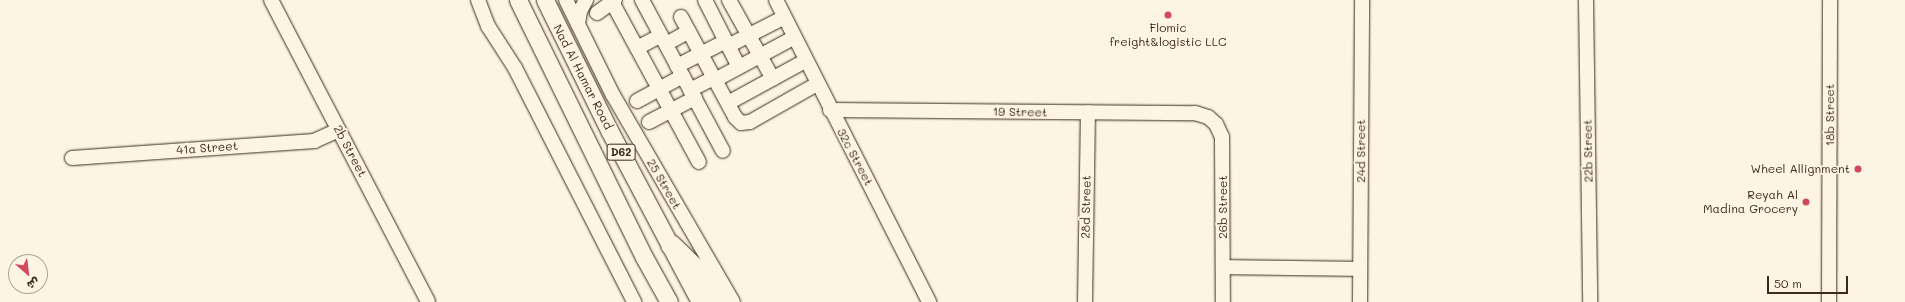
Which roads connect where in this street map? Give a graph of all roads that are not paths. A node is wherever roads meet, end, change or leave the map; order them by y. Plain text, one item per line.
1 (271, 0) edge
2 (478, 0) edge
3 (518, 0) edge
4 (545, 0) edge
5 (566, 0) edge
6 (586, 0) edge
7 (642, 0) edge
8 (705, 0) edge
9 (729, 0) edge
10 (771, 0) edge
11 (1362, 0) edge
12 (1586, 0) edge
13 (1830, 0) edge
14 (613, 1) edge
15 (780, 10) edge
16 (597, 13) dead end
17 (681, 18) dead end
18 (578, 24) junction
19 (689, 31) junction
20 (749, 35) junction
21 (794, 38) junction
22 (663, 39) junction
23 (727, 43) junction
24 (637, 48) junction
25 (701, 54) junction
26 (760, 56) junction
27 (806, 61) junction
28 (740, 67) junction
29 (680, 71) junction
30 (714, 79) junction
31 (773, 79) junction
32 (817, 84) junction
33 (659, 89) junction
34 (693, 94) junction
35 (637, 101) dead end
36 (728, 103) junction
37 (830, 110) junction
38 (671, 111) junction
39 (1088, 112) junction
40 (1208, 117) joint
41 (649, 122) dead end
42 (339, 130) junction
43 (723, 151) dead end
44 (72, 158) dead end
45 (699, 162) dead end
46 (671, 245) junction
47 (644, 257) junction
48 (1223, 267) junction
49 (1360, 269) junction
50 (428, 302) edge
51 (634, 302) edge
52 (659, 302) edge
53 (669, 302) edge
54 (700, 302) edge
55 (719, 302) edge
56 (733, 302) edge
57 (930, 302) edge
58 (1085, 302) edge
59 (1223, 302) edge
60 (1360, 302) edge
61 (1590, 302) edge
62 (1829, 302) edge

1 - 42 street, 2b Street
2 - 51 street
3 - 47 main road, Nad Al Hamar Road / D62
4 - 46 main road, Nad Al Hamar Road / D62
5 - 18 street, 25 Street
6 - 18 street
7 - 22 street
8 - 23 street
9 - 20 street
10 - 15 street, 32c Street
11 - 49 street, 24d Street
12 - 61 street, 22b Street
13 - 62 street, 18b Street
14 - 16 street
14 - 24 street
15 - 20 street
15 - 21 street, 32c Street
17 - 19 street
18 - 56 street, 25 Street
19 - 22 street
19 - 25 street
20 - 23 street
20 - 26 street
21 - 26 street
21 - 27 street, 32c Street
22 - 24 street
22 - 29 street
23 - 25 street
23 - 28 street
24 - 33 street
25 - 29 street
25 - 30 street
26 - 28 street
26 - 31 street
27 - 31 street
27 - 32 street, 32c Street
28 - 30 street
29 - 33 street
29 - 34 street
30 - 34 street
30 - 36 street
31 - 36 street
32 - 36 street
32 - 37 street, 32c Street
33 - 35 street
33 - 38 street
34 - 38 street
34 - 43 street
37 - 39 street, 19 Street
37 - 57 street, 32c Street
38 - 41 street
38 - 45 street
39 - 40 street, 19 Street
39 - 58 street, 28d Street
40 - 48 street, 26b Street
42 - 44 street, 41a Street
42 - 50 street, 2b Street
46 - 54 main road, Nad Al Hamar Road / D62
46 - 55 highway
47 - 52 main road
47 - 53 main road, Nad Al Hamar Road / D62
48 - 49 street
48 - 59 street, 26b Street
49 - 60 street, 24d Street

